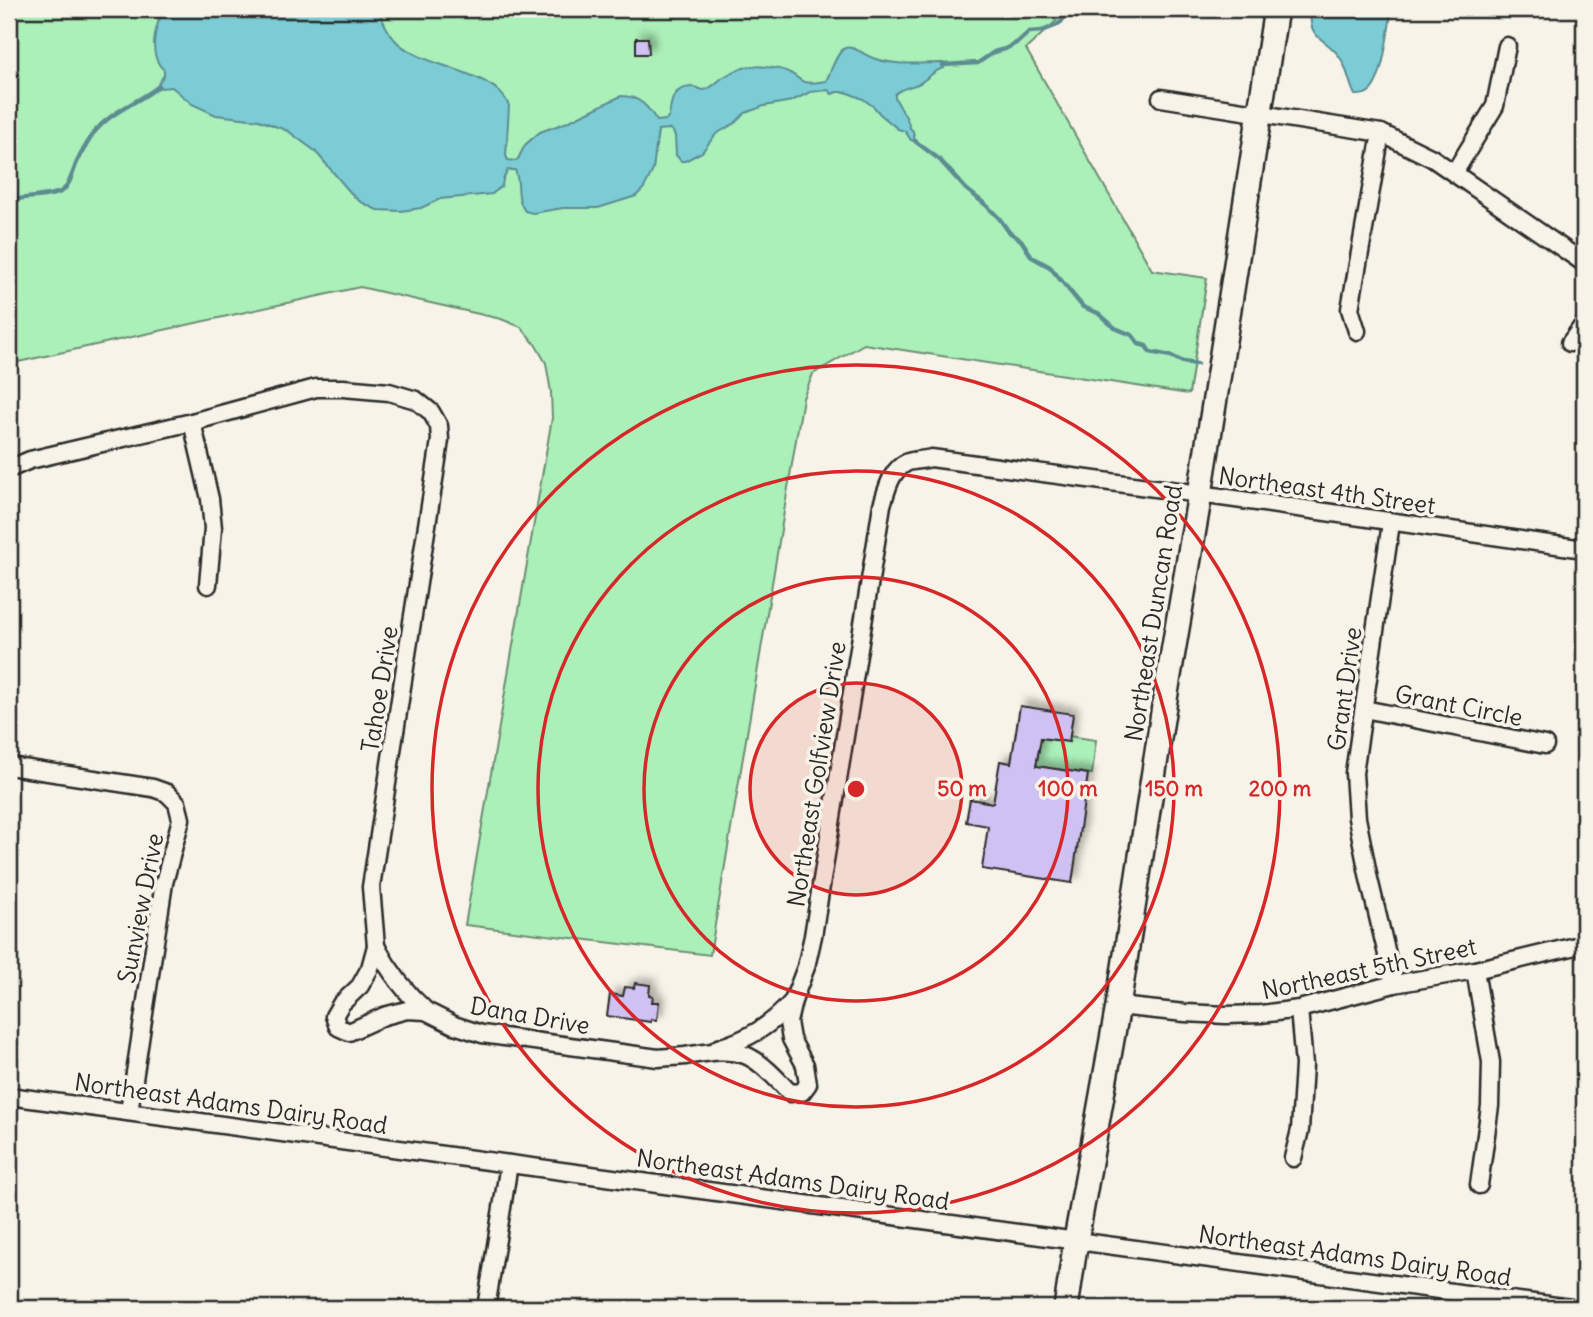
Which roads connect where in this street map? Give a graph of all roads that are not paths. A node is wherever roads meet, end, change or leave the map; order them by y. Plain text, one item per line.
1 (1276, 9) edge
2 (1507, 47) dead end
3 (1161, 98) dead end
4 (1259, 114) junction
5 (1381, 133) junction
6 (1454, 173) junction
7 (1584, 263) edge
8 (1584, 324) edge
9 (1357, 331) dead end
10 (1570, 344) dead end
11 (192, 422) junction
12 (9, 469) edge
13 (898, 469) joint
14 (1200, 494) junction
15 (1391, 523) junction
16 (1584, 549) edge
17 (208, 586) dead end
18 (1364, 709) junction
19 (1545, 745) dead end
20 (9, 766) edge
21 (1584, 944) edge
22 (376, 946) junction
23 (1475, 970) junction
24 (1394, 984) junction
25 (793, 1001) junction
26 (1118, 1006) junction
27 (1299, 1009) junction
28 (426, 1011) junction
29 (705, 1052) junction
30 (808, 1084) joint
31 (9, 1096) edge
32 (129, 1112) junction
33 (1293, 1158) dead end
34 (509, 1164) junction
35 (1479, 1185) dead end
36 (1076, 1240) junction
37 (486, 1308) edge
38 (1066, 1308) edge
39 (1571, 1308) edge

1 - 4 street, Northeast Duncan Road
2 - 6 street
3 - 4 street
4 - 5 street
4 - 14 street, Northeast Duncan Road
5 - 6 street
5 - 9 street
6 - 7 street
8 - 10 street
11 - 12 street
11 - 17 street
11 - 22 street, Tahoe Drive
13 - 14 street, Northeast 4th Street
13 - 25 street, Northeast Golfview Drive
14 - 15 street, Northeast 4th Street
14 - 26 street, Northeast Duncan Road
15 - 16 street, Northeast 4th Street
15 - 18 street, Grant Drive
18 - 19 street, Grant Circle
18 - 24 street, Grant Drive
20 - 32 street, Sunview Drive
21 - 23 street, Northeast 5th Street
22 - 28 street, Tahoe Drive
22 - 28 street, Tahoe Drive
23 - 24 street, Northeast 5th Street
23 - 35 street
24 - 27 street, Northeast 5th Street
25 - 29 street, Dana Drive
25 - 30 street, Northeast Golfview Drive
26 - 27 street, Northeast 5th Street
26 - 36 street, Northeast Duncan Road
27 - 33 street
28 - 29 street, Dana Drive
29 - 30 street, Dana Drive
31 - 32 street, Northeast Adams Dairy Road
32 - 34 street, Northeast Adams Dairy Road
34 - 36 street, Northeast Adams Dairy Road
34 - 37 street
36 - 38 street, Northeast Duncan Road
36 - 39 street, Northeast Adams Dairy Road

